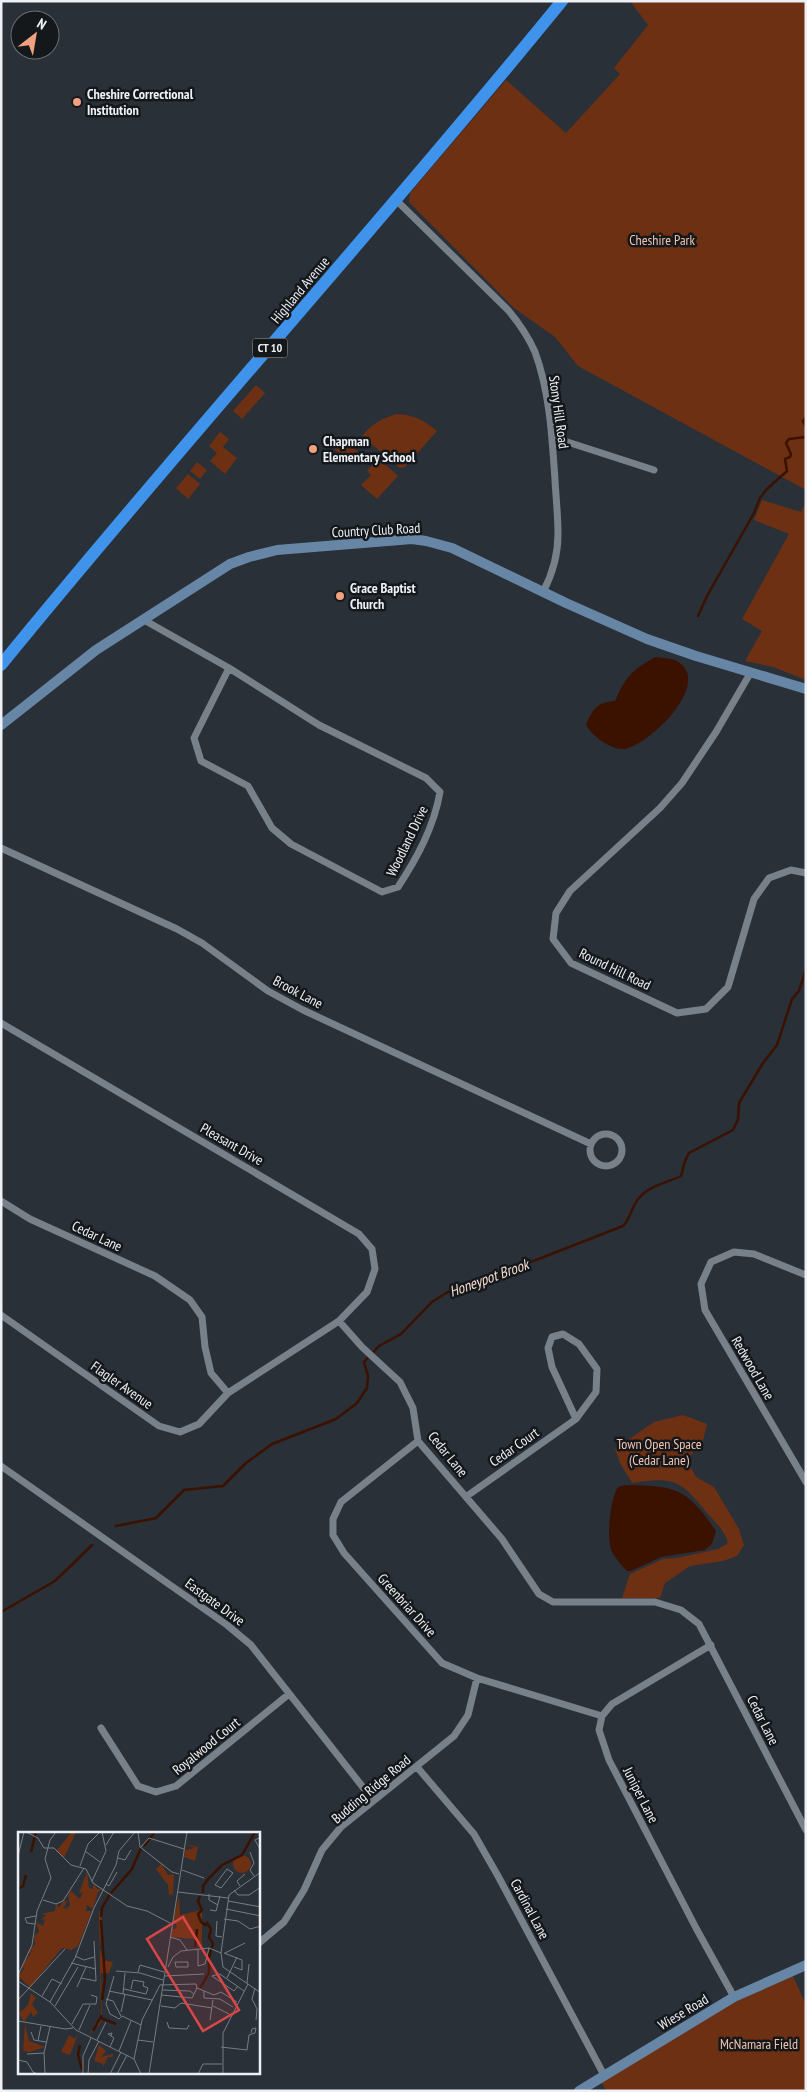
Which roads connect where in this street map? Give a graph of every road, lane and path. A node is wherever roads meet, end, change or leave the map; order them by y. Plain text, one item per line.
1 (562, 1) edge
2 (395, 199) junction
3 (552, 437) junction
4 (654, 470) dead end
5 (543, 592) junction
6 (144, 620) junction
7 (1, 665) edge
8 (229, 668) junction
9 (752, 672) junction
10 (806, 690) edge
11 (1, 725) edge
12 (1, 848) edge
13 (806, 873) edge
14 (1, 1023) edge
15 (590, 1144) junction
16 (1, 1201) edge
17 (806, 1275) edge
18 (1, 1315) edge
19 (339, 1321) junction
20 (228, 1393) junction
21 (576, 1419) junction
22 (418, 1441) junction
23 (1, 1466) edge
24 (806, 1482) edge
25 (467, 1496) junction
26 (711, 1645) junction
27 (477, 1678) junction
28 (289, 1694) junction
29 (602, 1716) junction
30 (101, 1728) dead end
31 (417, 1767) junction
32 (373, 1800) junction
33 (806, 1830) edge
34 (260, 1942) edge
35 (806, 1965) edge
36 (734, 1998) junction
37 (604, 2075) junction
38 (579, 2091) edge

1 - 2 highway, Highland Avenue / CT 10
2 - 3 street, Stony Hill Road
2 - 7 highway, Highland Avenue / CT 10
3 - 4 street
3 - 5 street, Stony Hill Road
5 - 6 street, Country Club Road
5 - 9 street, Country Club Road
6 - 8 street, Woodland Drive
6 - 11 street, Country Club Road
8 - 8 street, Woodland Drive
9 - 10 street, Country Club Road
9 - 13 street, Round Hill Road
12 - 15 street, Brook Lane
14 - 19 street, Pleasant Drive
15 - 15 street
16 - 20 street, Cedar Lane
17 - 24 street, Redwood Lane
18 - 20 street, Flagler Avenue
19 - 20 street
19 - 22 street, Cedar Lane
21 - 21 street, Cedar Court
21 - 25 street, Cedar Court
22 - 25 street, Cedar Lane
22 - 27 street, Greenbriar Drive
23 - 28 street, Eastgate Drive
25 - 26 street, Cedar Lane
26 - 29 street
26 - 33 street, Cedar Lane
27 - 29 street, Greenbriar Drive
27 - 31 street, Budding Ridge Road
28 - 30 street, Royalwood Court
28 - 32 street, Eastgate Drive
29 - 36 street, Juniper Lane
31 - 32 street, Budding Ridge Road
31 - 37 street, Cardinal Lane
32 - 34 street, Budding Ridge Road
35 - 36 street, Wiese Road
36 - 37 street, Wiese Road
37 - 38 street, Wiese Road

